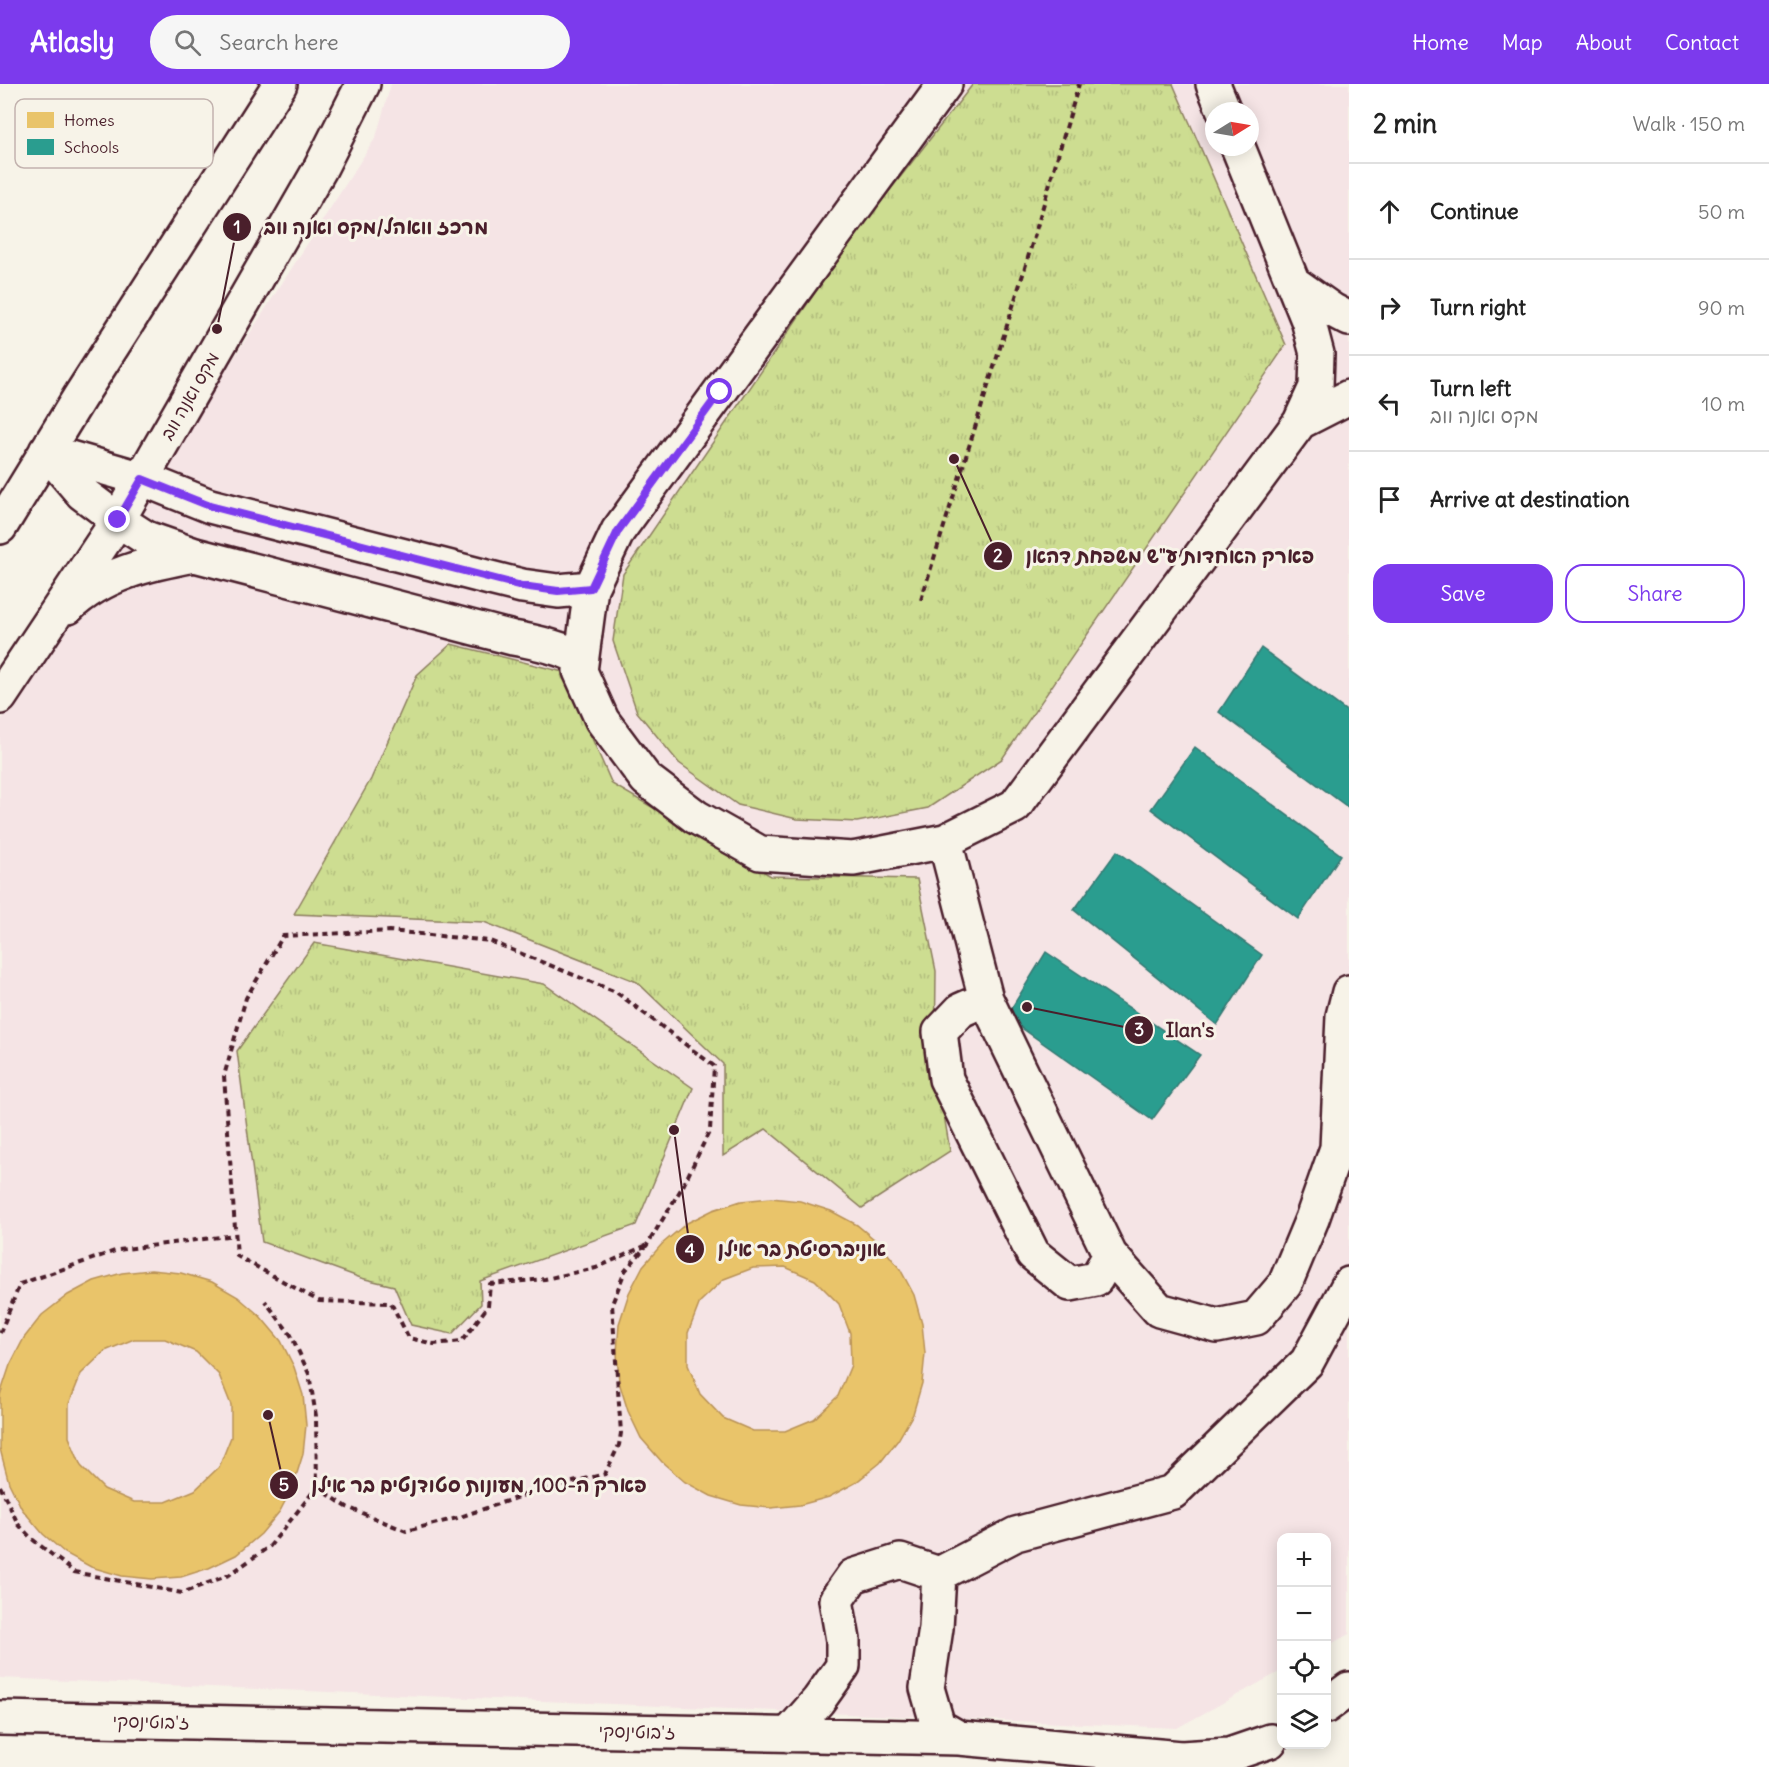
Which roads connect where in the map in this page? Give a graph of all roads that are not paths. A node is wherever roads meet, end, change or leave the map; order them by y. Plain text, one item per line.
1 (280, 84) edge
2 (363, 84) edge
3 (945, 84) edge
4 (1212, 84) edge
5 (1220, 102) edge
6 (1242, 156) edge
7 (1295, 284) junction
8 (1349, 319) edge
9 (1349, 397) edge
10 (1299, 422) junction
11 (46, 451) junction
12 (142, 479) junction
13 (118, 520) junction
14 (0, 527) edge
15 (195, 555) junction
16 (591, 588) junction
17 (46, 628) junction
18 (581, 658) junction
19 (0, 697) edge
20 (945, 841) junction
21 (1349, 992) edge
22 (986, 999) junction
23 (1110, 1255) junction
24 (1349, 1284) edge
25 (939, 1574) junction
26 (1349, 1689) edge
27 (1331, 1702) edge
28 (0, 1718) edge
29 (1331, 1718) edge
30 (1349, 1720) edge
31 (788, 1735) junction
32 (1276, 1737) edge
33 (959, 1738) junction
34 (1250, 1767) edge

1 - 11 street
2 - 12 street, מקס ואנה ווב
3 - 16 street
4 - 5 street
6 - 7 street
7 - 8 street
7 - 10 street
9 - 10 street
10 - 20 street
11 - 12 street
11 - 13 street
11 - 14 street
12 - 13 street, מקס ואנה ווב
12 - 16 street
13 - 15 street
13 - 17 street, מקס ואנה ווב
15 - 17 street
15 - 18 street
16 - 18 street
17 - 19 street, מקס ואנה ווב
18 - 20 street
20 - 22 street
21 - 23 street
22 - 23 street
22 - 23 street
24 - 25 street
25 - 31 street
25 - 33 street
26 - 27 street
28 - 31 street, ז'בוטינסקי
29 - 30 street
31 - 33 street, ז'בוטינסקי
32 - 33 street, ז'בוטינסקי
32 - 34 street

